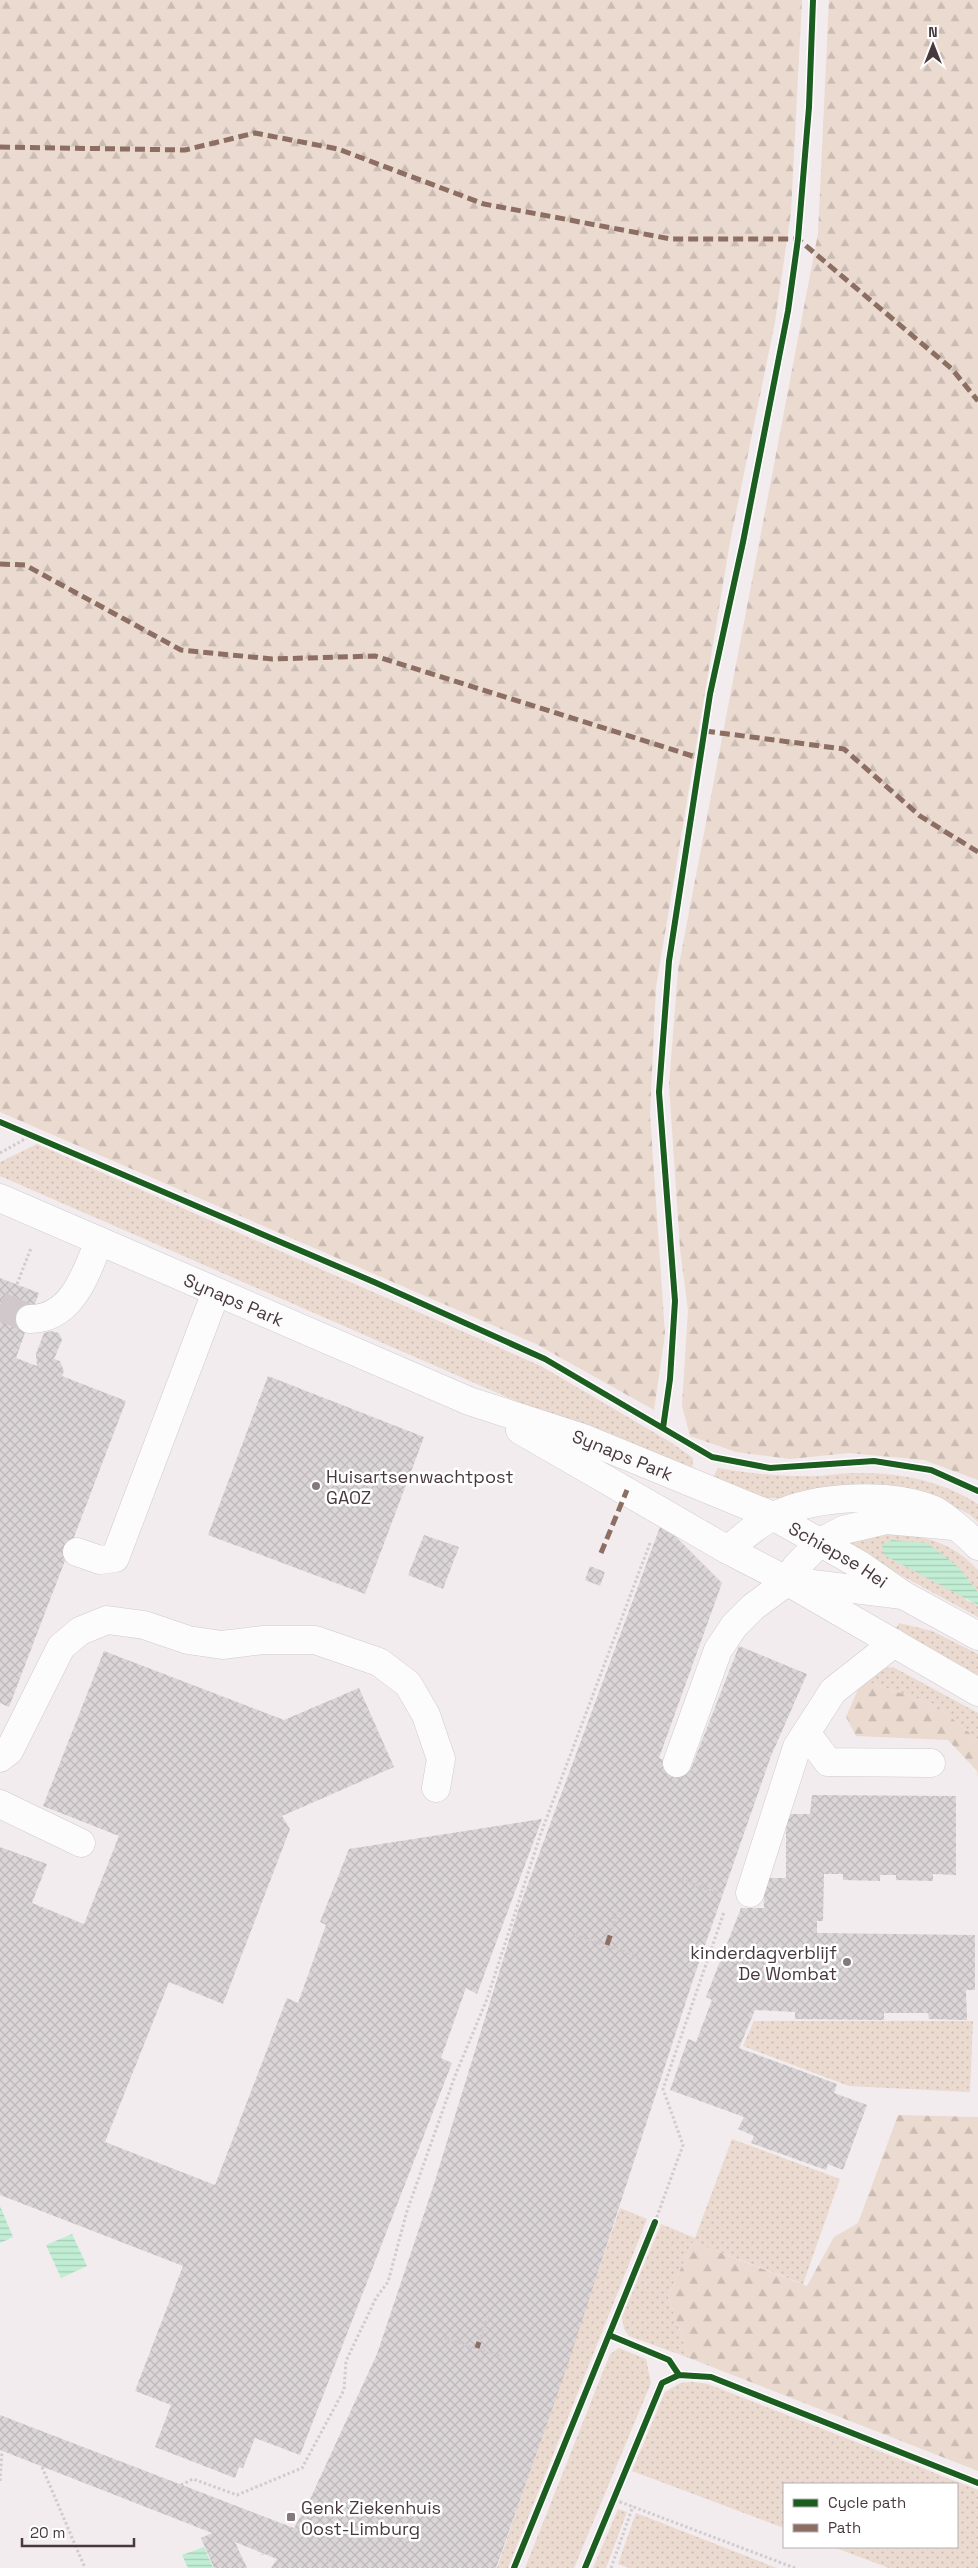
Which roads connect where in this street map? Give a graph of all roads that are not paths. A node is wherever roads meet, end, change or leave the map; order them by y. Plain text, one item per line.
1 (0, 1198) edge
2 (99, 1241) junction
3 (216, 1292) junction
4 (30, 1319) tunnel mouth
5 (469, 1401) junction
6 (773, 1516) junction
7 (954, 1526) junction
8 (820, 1542) junction
9 (978, 1546) edge
10 (728, 1550) junction
11 (77, 1552) dead end
12 (788, 1581) junction
13 (903, 1595) junction
14 (978, 1636) edge
15 (894, 1643) junction
16 (978, 1692) edge
17 (806, 1734) junction
18 (0, 1758) edge
19 (677, 1763) dead end
20 (932, 1763) dead end
21 (436, 1788) dead end
22 (0, 1804) edge
23 (81, 1843) dead end
24 (750, 1893) dead end

1 - 2 street, Synaps Park
2 - 3 street, Synaps Park
2 - 4 street
3 - 5 street, Synaps Park
3 - 11 street
5 - 6 street, Synaps Park
5 - 10 street, Synaps Park
6 - 7 street
6 - 8 street, Schiepse Hei
6 - 10 street
7 - 8 street
7 - 9 street
8 - 12 street
8 - 13 street, Schiepse Hei
10 - 12 street, Synaps Park
12 - 13 street, Synaps Park
12 - 15 street
12 - 19 street
13 - 14 street, Synaps Park
15 - 16 street
15 - 17 street
17 - 20 street
17 - 24 street
18 - 21 street
22 - 23 street

